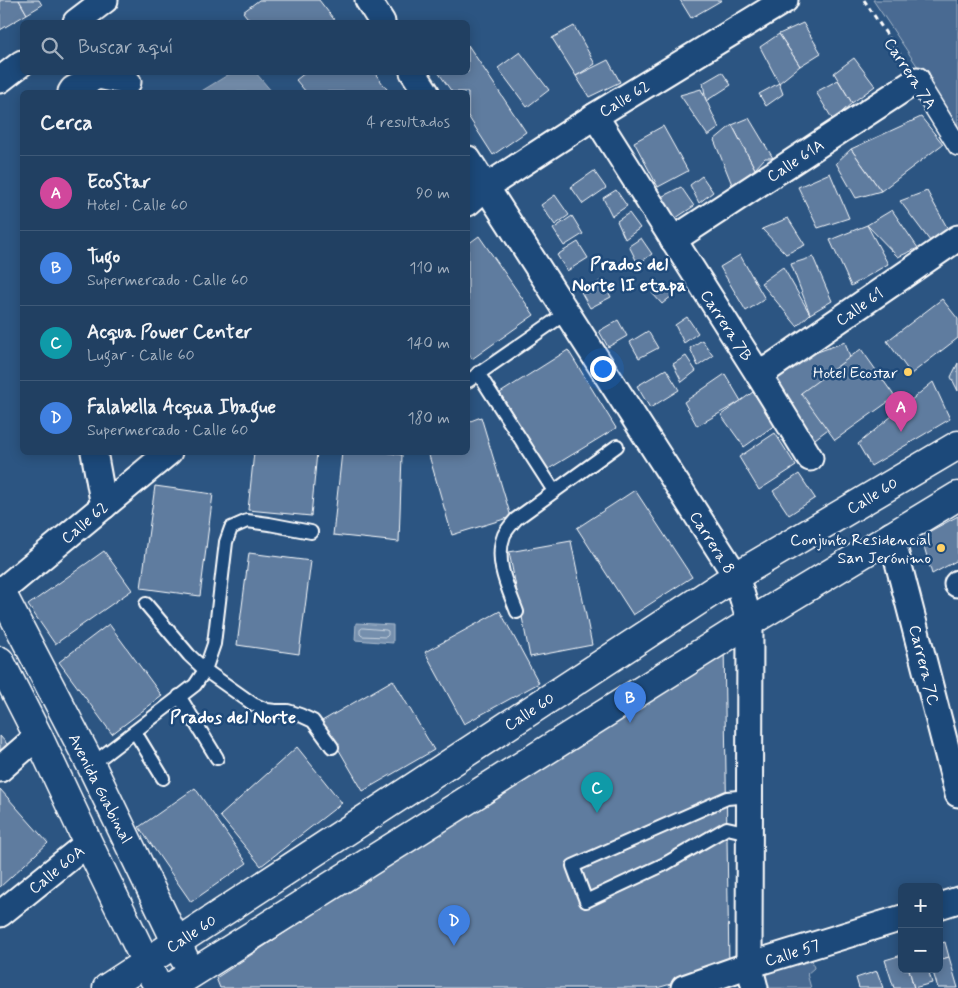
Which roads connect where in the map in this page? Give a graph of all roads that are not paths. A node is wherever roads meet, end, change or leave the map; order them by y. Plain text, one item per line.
1 (105, 0) edge
2 (368, 0) edge
3 (785, 0) edge
4 (79, 20) edge
5 (381, 20) edge
6 (20, 65) edge
7 (415, 75) edge
8 (0, 80) edge
9 (917, 80) joint
10 (128, 82) dead end
11 (73, 90) edge
12 (425, 90) edge
13 (595, 116) junction
14 (958, 146) edge
15 (470, 167) edge
16 (477, 195) edge
17 (958, 238) edge
18 (673, 240) junction
19 (566, 313) junction
20 (478, 374) junction
21 (759, 375) junction
22 (470, 380) edge
23 (958, 444) edge
24 (617, 446) dead end
25 (95, 455) edge
26 (165, 455) edge
27 (810, 458) dead end
28 (554, 491) junction
29 (958, 496) edge
30 (104, 506) junction
31 (311, 532) dead end
32 (891, 535) junction
33 (736, 576) junction
34 (0, 591) edge
35 (146, 604) dead end
36 (517, 612) dead end
37 (750, 622) junction
38 (0, 661) edge
39 (205, 670) junction
40 (179, 696) junction
41 (135, 732) junction
42 (38, 736) junction
43 (332, 747) dead end
44 (217, 758) dead end
45 (91, 765) junction
46 (0, 768) edge
47 (164, 778) dead end
48 (958, 794) edge
49 (750, 796) junction
50 (749, 833) junction
51 (88, 843) junction
52 (958, 900) edge
53 (943, 905) edge
54 (0, 914) edge
55 (898, 920) edge
56 (177, 943) junction
57 (146, 962) junction
58 (752, 977) edge
59 (195, 981) edge
60 (107, 988) edge
61 (159, 988) edge
62 (169, 988) edge
63 (684, 988) edge

1 - 4 street
2 - 5 street
3 - 13 street, Calle 62
6 - 8 street
7 - 12 street
9 - 14 street, Carrera 7A
9 - 18 street, Calle 61A
10 - 11 street
13 - 16 street, Calle 62
13 - 18 street, Carrera 7B
15 - 16 street, Carrera 8
16 - 19 street, Carrera 8
17 - 21 street, Calle 61
18 - 21 street, Carrera 7B
19 - 20 lane
19 - 33 street, Carrera 8
20 - 22 lane
20 - 28 lane
21 - 27 street, Carrera 7B
23 - 33 main road, Calle 60
24 - 28 lane
25 - 30 street
26 - 30 street, Calle 62
28 - 36 lane
29 - 32 main road
30 - 34 street, Calle 62
31 - 39 lane
32 - 37 main road
32 - 48 street, Carrera 7C
33 - 37 street, Carrera 8
33 - 56 main road, Calle 60
34 - 45 main road, Avenida Guabinal
35 - 39 lane
37 - 49 street, Carrera 8
37 - 59 main road
38 - 42 main road, Avenida Guabinal
39 - 40 lane
39 - 43 lane
40 - 41 lane
40 - 44 lane
41 - 45 lane
41 - 47 lane
42 - 46 street
42 - 51 main road, Avenida Guabinal
45 - 56 main road, Avenida Guabinal
49 - 50 street, Carrera 8
49 - 50 lane
50 - 58 street, Carrera 8
51 - 54 street, Calle 60A
51 - 57 main road, Avenida Guabinal
52 - 53 street
55 - 58 street, Calle 57
56 - 57 main road, Calle 60
56 - 59 main road, Avenida Guabinal
57 - 60 main road, Calle 60
57 - 61 main road, Avenida Guabinal
58 - 63 street, Calle 57
59 - 62 main road

